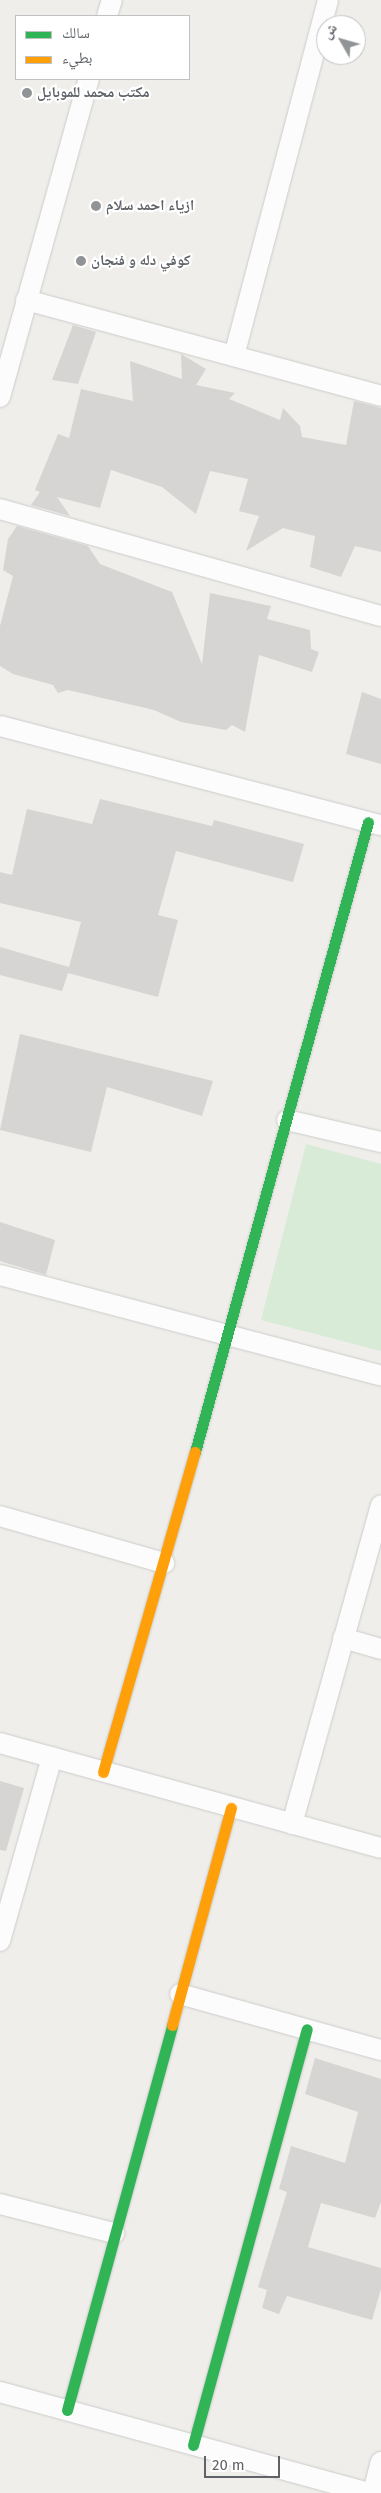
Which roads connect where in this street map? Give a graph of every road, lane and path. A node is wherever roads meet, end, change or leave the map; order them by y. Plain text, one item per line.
1 (112, 0) edge
2 (328, 0) edge
3 (107, 15) edge
4 (89, 80) edge
5 (26, 300) junction
6 (234, 356) junction
7 (381, 396) edge
8 (0, 397) edge
9 (0, 509) edge
10 (381, 616) edge
11 (0, 726) edge
12 (374, 823) edge
13 (287, 1120) junction
14 (381, 1142) edge
15 (0, 1275) edge
16 (228, 1337) junction
17 (381, 1376) edge
18 (381, 1505) edge
19 (0, 1516) edge
20 (164, 1563) junction
21 (343, 1638) junction
22 (381, 1649) edge
23 (0, 1743) edge
24 (52, 1757) junction
25 (103, 1772) junction
26 (231, 1808) junction
27 (292, 1824) junction
28 (381, 1848) edge
29 (0, 1941) edge
30 (180, 1994) junction
31 (307, 2029) junction
32 (381, 2050) edge
33 (0, 2204) edge
34 (114, 2233) junction
35 (0, 2392) edge
36 (67, 2410) junction
37 (193, 2445) junction
38 (381, 2462) edge
39 (371, 2493) edge

1 - 3 street
2 - 6 street
4 - 5 street
5 - 6 street
5 - 8 street
6 - 7 street
9 - 10 street
11 - 12 street
12 - 13 street
13 - 14 street
13 - 16 street
15 - 16 street
16 - 17 street
16 - 20 street
18 - 21 street
19 - 20 street
20 - 25 street
21 - 22 street
21 - 27 street
23 - 24 street
24 - 25 street
24 - 29 street
25 - 26 street
26 - 27 street
26 - 30 street
27 - 28 street
30 - 31 street
30 - 34 street
31 - 32 street
31 - 37 street
33 - 34 street
34 - 36 street
35 - 36 street
36 - 37 street
37 - 39 street
38 - 39 street

